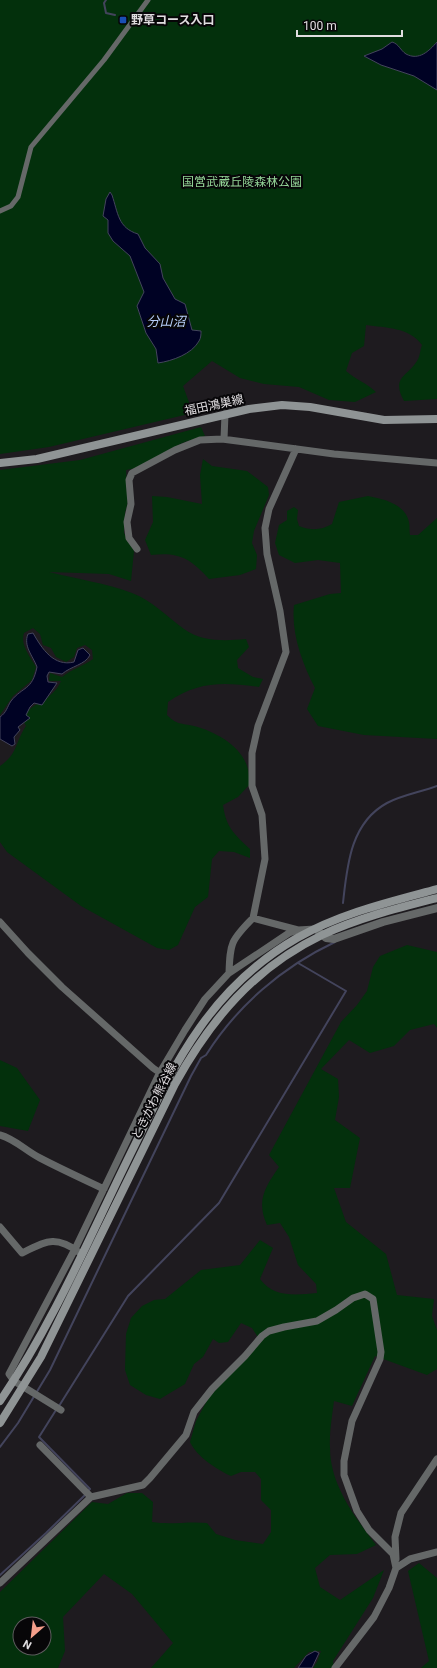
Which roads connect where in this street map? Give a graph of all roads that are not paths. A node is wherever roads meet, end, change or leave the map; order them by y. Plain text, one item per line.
1 (148, 0) edge
2 (0, 211) edge
3 (225, 414) junction
4 (437, 419) edge
5 (224, 439) junction
6 (296, 450) junction
7 (0, 463) edge
8 (437, 463) edge
9 (137, 549) dead end
10 (437, 889) edge
11 (437, 898) edge
12 (437, 908) edge
13 (253, 918) junction
14 (0, 922) edge
15 (315, 929) junction
16 (298, 930) junction
17 (322, 935) junction
18 (229, 973) junction
19 (160, 1074) junction
20 (167, 1079) junction
21 (175, 1084) junction
22 (0, 1135) edge
23 (104, 1189) junction
24 (0, 1227) edge
25 (75, 1249) junction
26 (82, 1254) junction
27 (14, 1381) junction
28 (24, 1387) junction
29 (0, 1401) edge
30 (61, 1410) dead end
31 (0, 1423) edge
32 (40, 1445) dead end
33 (437, 1459) edge
34 (91, 1497) junction
35 (437, 1552) edge
36 (396, 1568) junction
37 (0, 1583) edge
38 (335, 1668) edge

1 - 2 street
3 - 4 main road, 福田鴻巣線
3 - 5 street
3 - 7 main road, 福田鴻巣線
5 - 6 street
5 - 9 street
6 - 8 street
6 - 13 street
10 - 15 main road, ときがわ熊谷線
11 - 17 main road, ときがわ熊谷線
12 - 17 street
13 - 16 street
13 - 18 street
14 - 19 street
15 - 16 street
15 - 17 street
15 - 20 main road, ときがわ熊谷線
16 - 18 street
17 - 21 main road, ときがわ熊谷線
18 - 19 street
19 - 20 street
19 - 23 street
20 - 21 street
20 - 26 main road, ときがわ熊谷線
21 - 28 main road, ときがわ熊谷線
22 - 23 street
23 - 25 street
24 - 25 street
25 - 26 street
25 - 27 street
26 - 27 main road, ときがわ熊谷線
27 - 28 street
27 - 29 main road, ときがわ熊谷線
28 - 30 street
28 - 31 main road, ときがわ熊谷線
32 - 34 street
33 - 36 street
34 - 36 street
34 - 37 street
35 - 36 street
36 - 38 street

